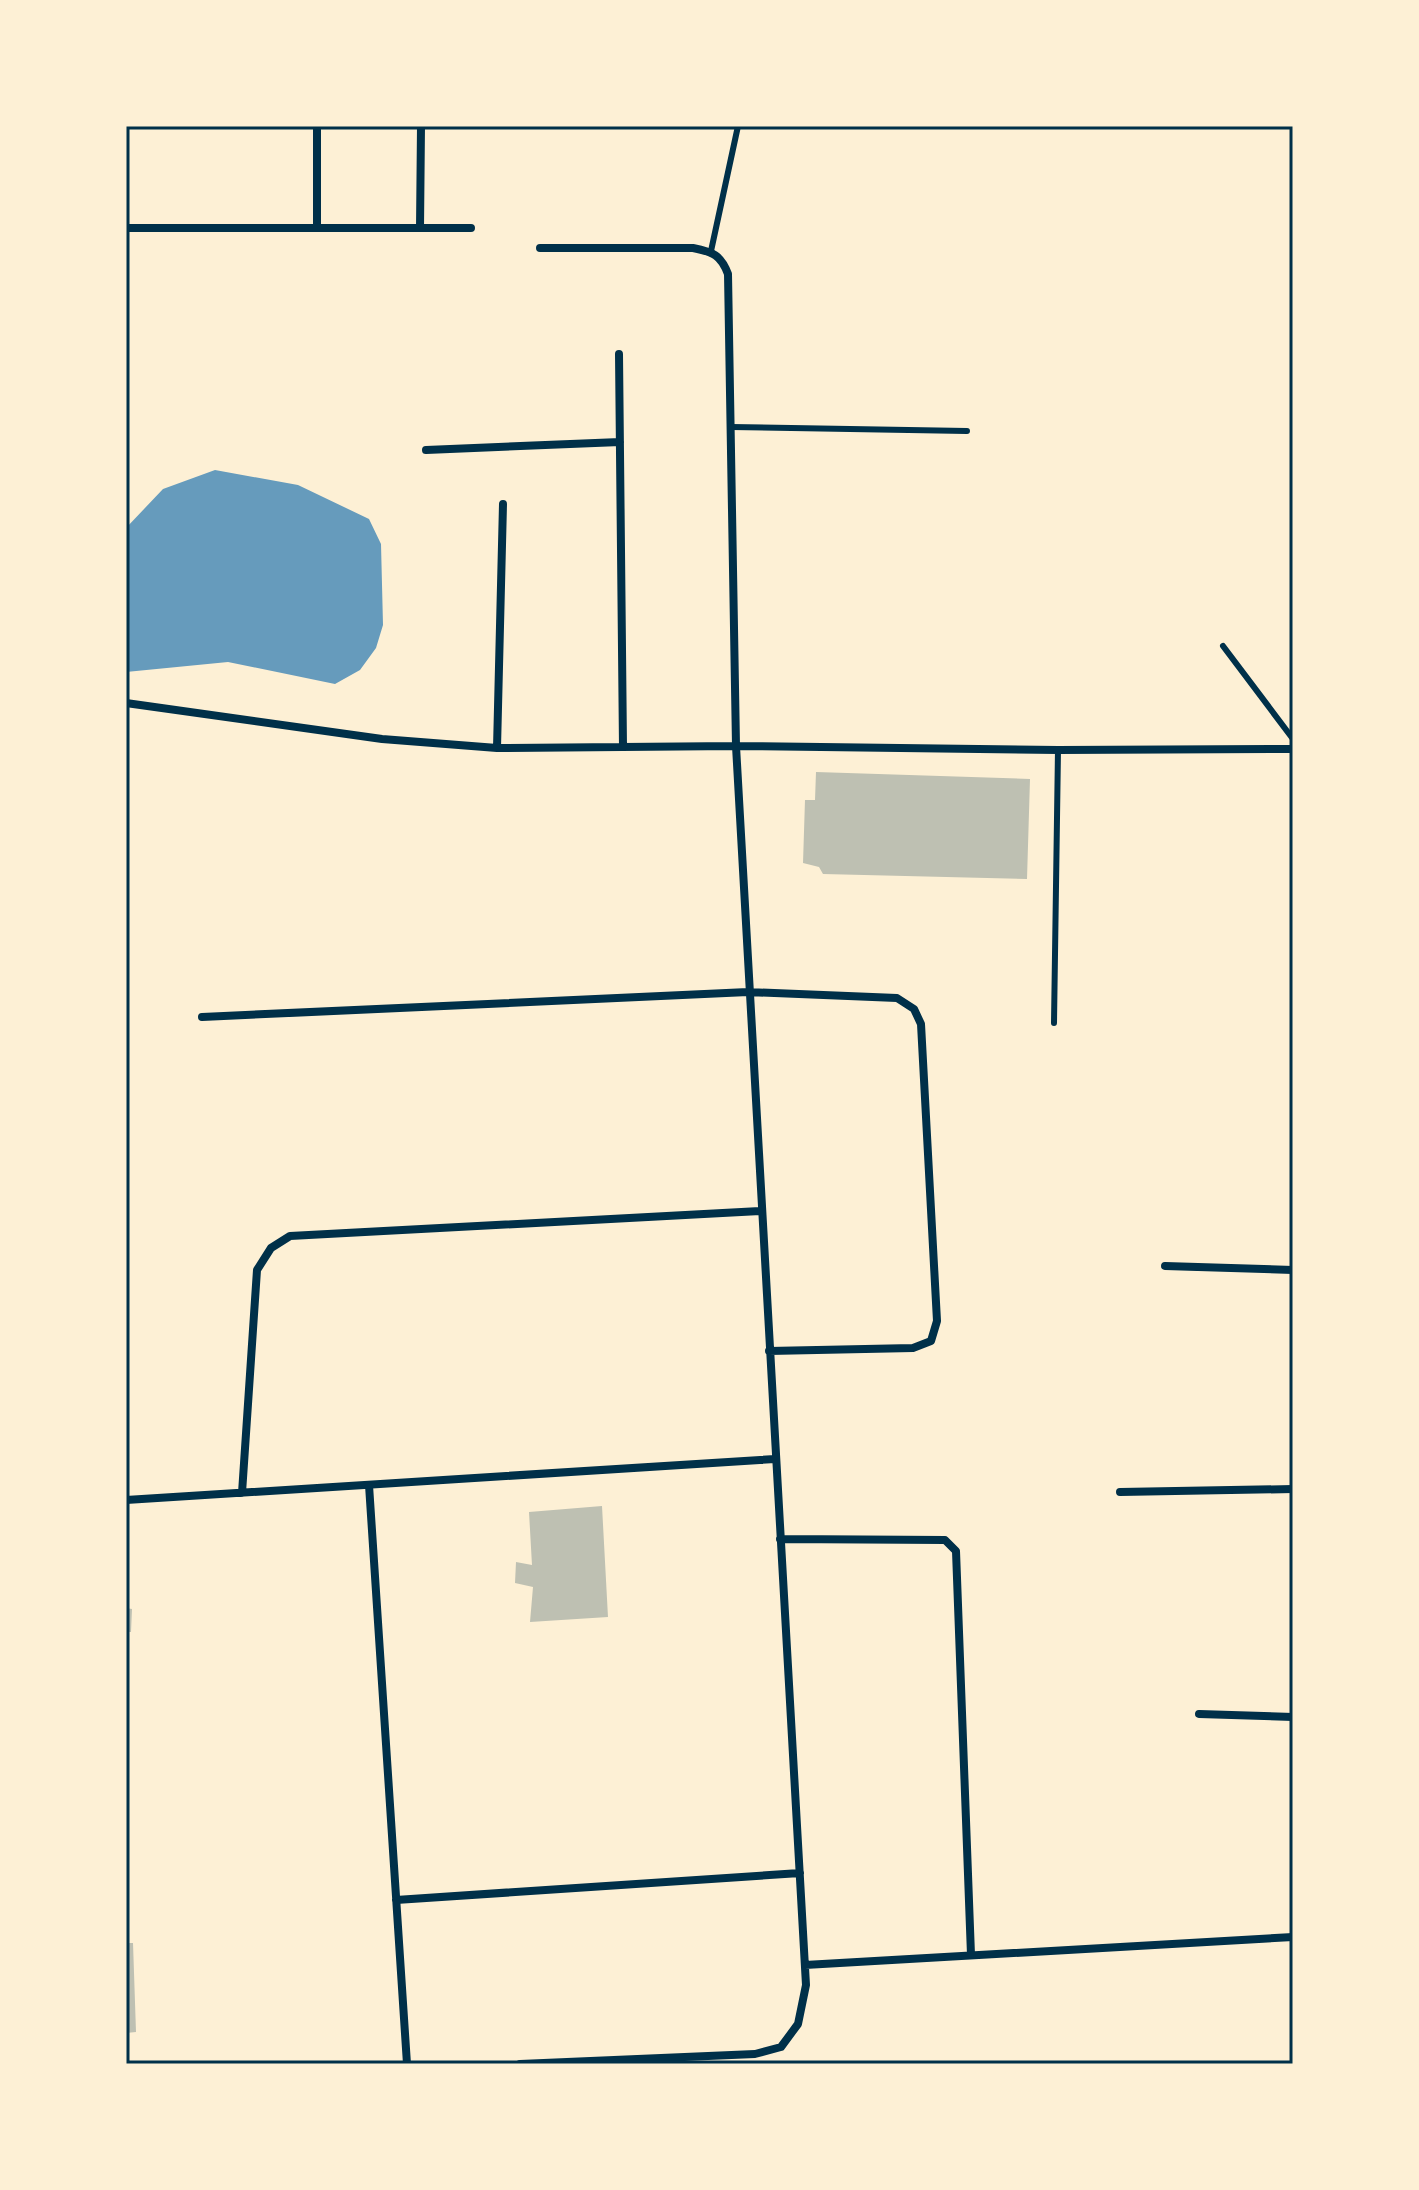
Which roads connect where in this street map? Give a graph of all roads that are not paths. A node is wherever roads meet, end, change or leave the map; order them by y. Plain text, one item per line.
1 (317, 126) edge
2 (421, 126) edge
3 (738, 126) edge
4 (126, 228) edge
5 (317, 228) junction
6 (420, 228) junction
7 (471, 228) dead end
8 (540, 248) dead end
9 (711, 251) junction
10 (619, 354) dead end
11 (731, 427) junction
12 (967, 431) dead end
13 (620, 442) junction
14 (426, 450) dead end
15 (503, 504) dead end
16 (1223, 646) dead end
17 (126, 703) edge
18 (1293, 739) edge
19 (736, 746) junction
20 (623, 747) junction
21 (497, 748) junction
22 (1293, 749) edge
23 (1058, 750) junction
24 (748, 992) junction
25 (202, 1017) dead end
26 (1054, 1023) dead end
27 (760, 1211) junction
28 (1165, 1266) dead end
29 (1293, 1270) edge
30 (769, 1351) junction
31 (775, 1459) junction
32 (369, 1485) junction
33 (1293, 1489) edge
34 (1120, 1492) dead end
35 (242, 1493) junction
36 (126, 1500) edge
37 (780, 1539) junction
38 (1199, 1714) dead end
39 (1293, 1717) edge
40 (800, 1873) junction
41 (396, 1900) junction
42 (1293, 1937) edge
43 (971, 1955) junction
44 (805, 1965) junction
45 (407, 2064) edge
46 (520, 2064) edge

1 - 5 street
2 - 6 street
3 - 9 lane
4 - 5 street
5 - 6 street
6 - 7 street
8 - 9 street
9 - 11 street
10 - 13 street
11 - 12 lane
11 - 19 street
13 - 14 street
13 - 20 street
15 - 21 street
16 - 18 lane
17 - 21 street
19 - 20 street
19 - 23 street
19 - 24 street
20 - 21 street
22 - 23 street
23 - 26 lane
24 - 25 street
24 - 27 street
24 - 30 street
27 - 30 street
27 - 35 street
28 - 29 street
30 - 31 street
31 - 32 street
31 - 37 street
32 - 35 street
32 - 41 street
33 - 34 street
35 - 36 street
37 - 40 street
37 - 43 street
38 - 39 street
40 - 41 street
40 - 44 street
41 - 45 street
42 - 43 street
43 - 44 street
44 - 46 street

